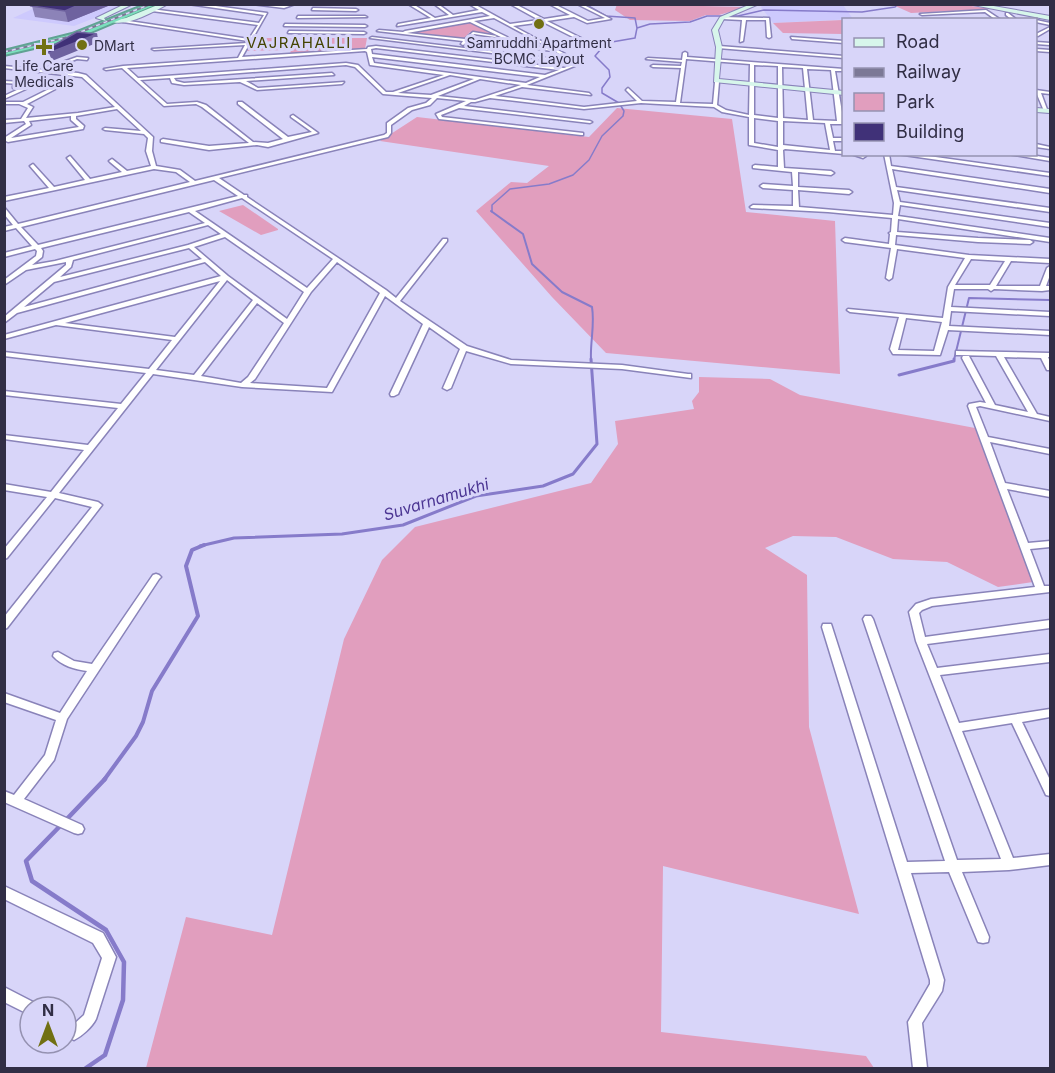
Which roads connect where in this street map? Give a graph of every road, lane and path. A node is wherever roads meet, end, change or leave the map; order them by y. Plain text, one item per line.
1 (131, 4) edge
2 (143, 4) edge
3 (166, 4) edge
4 (189, 4) edge
5 (252, 4) edge
6 (296, 4) edge
7 (321, 4) edge
8 (409, 4) edge
9 (435, 4) edge
10 (470, 4) edge
11 (511, 4) edge
12 (550, 4) edge
13 (578, 4) edge
14 (757, 4) edge
15 (970, 4) edge
16 (1000, 4) edge
17 (246, 5) edge
18 (153, 7) edge
19 (269, 7) dead end
20 (276, 8) dead end
21 (339, 10) junction
22 (356, 10) dead end
23 (482, 11) junction
24 (965, 12) junction
25 (945, 13) junction
26 (1050, 13) edge
27 (1007, 14) dead end
28 (453, 16) junction
29 (574, 16) junction
30 (298, 17) dead end
31 (335, 17) junction
32 (365, 17) dead end
33 (494, 17) junction
34 (724, 17) junction
35 (744, 18) junction
36 (927, 18) edge
37 (951, 18) edge
38 (973, 18) edge
39 (996, 18) edge
40 (1012, 18) edge
41 (1033, 18) edge
42 (1050, 18) edge
43 (435, 19) junction
44 (1037, 19) edge
45 (107, 21) junction
46 (123, 21) junction
47 (470, 21) junction
48 (542, 21) junction
49 (260, 24) junction
50 (285, 25) dead end
51 (398, 25) dead end
52 (510, 25) junction
53 (331, 26) junction
54 (365, 26) dead end
55 (1050, 26) edge
56 (289, 32) dead end
57 (379, 32) dead end
58 (327, 33) junction
59 (363, 33) dead end
60 (397, 33) junction
61 (1037, 34) edge
62 (501, 36) junction
63 (421, 37) junction
64 (769, 37) dead end
65 (372, 38) dead end
66 (466, 41) junction
67 (741, 41) dead end
68 (248, 42) junction
69 (842, 42) edge
70 (413, 43) junction
71 (588, 43) dead end
72 (514, 46) junction
73 (842, 46) edge
74 (459, 48) junction
75 (719, 48) junction
76 (154, 49) dead end
77 (399, 50) junction
78 (553, 50) junction
79 (1037, 50) edge
80 (1044, 51) junction
81 (1050, 51) edge
82 (4, 52) edge
83 (369, 53) junction
84 (506, 53) junction
85 (308, 54) junction
86 (684, 57) junction
87 (842, 57) edge
88 (239, 59) junction
89 (648, 59) dead end
90 (1050, 59) edge
91 (87, 60) dead end
92 (718, 60) junction
93 (498, 61) junction
94 (752, 62) junction
95 (580, 63) junction
96 (780, 64) junction
97 (60, 65) junction
98 (70, 66) dead end
99 (322, 66) junction
100 (653, 66) dead end
101 (4, 67) edge
102 (123, 67) junction
103 (682, 67) junction
104 (806, 67) junction
105 (106, 69) dead end
106 (488, 69) junction
107 (566, 69) junction
108 (833, 69) junction
109 (45, 70) junction
110 (842, 70) edge
111 (332, 74) junction
112 (452, 74) junction
113 (171, 76) junction
114 (480, 77) junction
115 (547, 77) junction
116 (136, 79) junction
117 (242, 80) junction
118 (4, 82) edge
119 (717, 82) junction
120 (22, 83) junction
121 (523, 85) junction
122 (752, 85) junction
123 (781, 88) junction
124 (628, 89) dead end
125 (809, 90) junction
126 (1037, 91) edge
127 (835, 92) junction
128 (390, 93) junction
129 (842, 93) edge
130 (1050, 93) edge
131 (589, 94) dead end
132 (434, 97) junction
133 (492, 97) junction
134 (4, 98) edge
135 (470, 102) junction
136 (641, 102) junction
137 (4, 103) edge
138 (240, 103) dead end
139 (678, 103) junction
140 (23, 104) junction
141 (715, 106) junction
142 (458, 107) junction
143 (117, 108) junction
144 (1048, 111) edge
145 (77, 114) junction
146 (293, 116) dead end
147 (753, 116) junction
148 (782, 118) junction
149 (25, 120) junction
150 (811, 121) junction
151 (4, 122) edge
152 (590, 122) dead end
153 (827, 122) junction
154 (842, 123) edge
155 (105, 129) dead end
156 (144, 133) junction
157 (581, 134) dead end
158 (5, 139) edge
159 (287, 139) junction
160 (831, 139) junction
161 (842, 140) edge
162 (152, 141) junction
163 (256, 144) junction
164 (783, 148) junction
165 (833, 152) junction
166 (842, 153) edge
167 (887, 156) edge
168 (913, 156) edge
169 (1023, 156) edge
170 (69, 158) dead end
171 (1050, 160) edge
172 (112, 161) dead end
173 (33, 166) dead end
174 (755, 167) dead end
175 (890, 167) junction
176 (154, 168) junction
177 (781, 169) junction
178 (795, 170) junction
179 (126, 173) junction
180 (831, 173) dead end
181 (1050, 175) edge
182 (215, 178) junction
183 (89, 181) junction
184 (195, 183) junction
185 (764, 186) dead end
186 (796, 188) junction
187 (894, 188) junction
188 (53, 189) junction
189 (1050, 191) edge
190 (849, 192) dead end
191 (245, 196) junction
192 (4, 200) edge
193 (897, 203) junction
194 (753, 207) dead end
195 (796, 207) junction
196 (4, 209) edge
197 (190, 210) junction
198 (1050, 210) edge
199 (895, 217) junction
200 (210, 223) junction
201 (1050, 225) edge
202 (17, 226) junction
203 (4, 229) edge
204 (892, 233) junction
205 (225, 236) junction
206 (446, 240) dead end
207 (844, 240) dead end
208 (1050, 241) edge
209 (190, 246) junction
210 (36, 248) junction
211 (894, 248) junction
212 (4, 255) edge
213 (969, 257) junction
214 (70, 259) junction
215 (337, 259) junction
216 (207, 260) junction
217 (1008, 260) junction
218 (1050, 261) edge
219 (25, 267) junction
220 (1050, 268) edge
221 (226, 277) junction
222 (889, 278) dead end
223 (51, 281) junction
224 (4, 284) edge
225 (951, 287) junction
226 (1046, 288) edge
227 (991, 289) junction
228 (308, 291) junction
229 (384, 291) junction
230 (256, 300) junction
231 (397, 301) junction
232 (947, 309) junction
233 (850, 310) dead end
234 (14, 312) junction
235 (1050, 314) edge
236 (903, 316) junction
237 (4, 321) edge
238 (288, 323) junction
239 (427, 323) junction
240 (54, 324) junction
241 (946, 324) junction
242 (1050, 333) edge
243 (4, 337) edge
244 (177, 339) junction
245 (464, 348) junction
246 (4, 354) edge
247 (999, 355) junction
248 (1047, 356) edge
249 (1050, 368) edge
250 (151, 371) junction
251 (688, 376) dead end
252 (196, 378) junction
253 (242, 385) junction
254 (447, 388) dead end
255 (4, 393) edge
256 (394, 394) dead end
257 (123, 406) junction
258 (992, 406) junction
259 (1034, 415) junction
260 (1050, 419) edge
261 (4, 437) edge
262 (984, 439) junction
263 (90, 448) junction
264 (1050, 451) edge
265 (1001, 485) junction
266 (4, 487) edge
267 (1050, 494) edge
268 (54, 495) junction
269 (1050, 544) edge
270 (1024, 546) junction
271 (4, 556) edge
272 (156, 578) dead end
273 (1046, 590) edge
274 (868, 619) dead end
275 (1050, 624) edge
276 (4, 625) edge
277 (827, 627) dead end
278 (921, 641) junction
279 (58, 656) dead end
280 (1050, 658) edge
281 (95, 669) junction
282 (934, 672) junction
283 (4, 697) edge
284 (1050, 713) edge
285 (62, 718) junction
286 (1015, 718) junction
287 (955, 728) junction
288 (1050, 791) edge
289 (10, 799) edge
290 (74, 827) dead end
291 (1050, 860) edge
292 (1009, 864) junction
293 (953, 866) junction
294 (903, 868) junction
295 (4, 892) edge
296 (983, 937) dead end
297 (4, 994) edge
298 (18, 1002) edge
299 (78, 1029) edge
300 (921, 1068) edge

1 - 45 street
2 - 45 highway
3 - 18 street
4 - 49 street
5 - 6 street
6 - 20 street
7 - 21 street
8 - 43 street
9 - 28 street
10 - 23 street
11 - 48 street
12 - 29 street
13 - 29 street
14 - 34 street
15 - 41 street
16 - 26 street
17 - 19 street
18 - 45 highway
18 - 46 street
18 - 49 street
21 - 22 street
21 - 31 street
23 - 28 street
23 - 33 street
24 - 25 street
24 - 38 street
24 - 39 street
25 - 36 street
25 - 37 street
27 - 40 street
28 - 43 street
29 - 48 street
30 - 31 street
31 - 32 street
31 - 53 street
33 - 47 street
33 - 52 street
34 - 35 street
34 - 75 street
35 - 64 street
35 - 67 street
42 - 44 street
43 - 51 street
44 - 55 street
45 - 46 street
45 - 82 highway
46 - 68 street
47 - 60 street
47 - 62 street
48 - 52 street
48 - 71 street
49 - 68 street
50 - 53 street
52 - 78 street
53 - 54 street
53 - 58 street
55 - 61 street
56 - 58 street
57 - 60 street
58 - 59 street
60 - 63 street
62 - 66 street
62 - 72 street
63 - 66 street
63 - 70 street
65 - 70 street
66 - 72 street
66 - 74 street
68 - 76 street
68 - 88 street
69 - 73 street
70 - 74 street
70 - 77 street
72 - 78 street
72 - 84 street
74 - 84 street
75 - 87 street
75 - 92 street
77 - 83 street
77 - 93 street
78 - 95 street
79 - 80 street
80 - 81 street
80 - 90 street
83 - 85 street
83 - 106 street
83 - 112 street
84 - 93 street
84 - 95 street
85 - 88 street
85 - 99 street
86 - 89 street
86 - 92 street
86 - 103 street
88 - 102 street
91 - 97 street
92 - 94 street
92 - 119 street
93 - 106 street
93 - 107 street
94 - 96 street
94 - 122 street
95 - 107 street
96 - 104 street
96 - 123 street
97 - 98 street
97 - 109 street
99 - 111 street
99 - 113 street
99 - 128 street
100 - 103 street
101 - 109 street
102 - 105 street
102 - 116 street
103 - 139 street
104 - 108 street
104 - 125 street
106 - 114 street
106 - 115 street
107 - 115 street
108 - 110 street
108 - 127 street
109 - 143 street
111 - 117 street
111 - 117 street
112 - 114 street
112 - 128 street
113 - 116 street
113 - 117 street
114 - 121 street
114 - 132 street
115 - 121 street
116 - 163 street
118 - 120 street
119 - 122 street
119 - 141 street
120 - 134 street
120 - 140 street
121 - 131 street
121 - 133 street
122 - 123 street
122 - 147 street
123 - 125 street
123 - 148 street
124 - 136 street
125 - 127 street
125 - 150 street
126 - 130 street
126 - 144 street
127 - 129 street
127 - 154 street
128 - 132 street
132 - 135 street
132 - 182 street
133 - 135 street
133 - 136 street
135 - 142 street
136 - 139 street
137 - 140 street
138 - 159 street
139 - 141 street
140 - 149 street
141 - 147 street
142 - 152 street
142 - 157 street
143 - 145 street
143 - 156 street
145 - 149 street
145 - 158 street
146 - 159 street
147 - 148 street
147 - 164 street
148 - 150 street
148 - 164 street
149 - 151 street
149 - 158 street
150 - 153 street
153 - 154 street
153 - 160 street
155 - 156 street
156 - 162 street
159 - 163 street
160 - 161 street
160 - 165 street
162 - 163 street
162 - 176 street
164 - 165 street
164 - 177 street
165 - 166 street
167 - 175 street
168 - 181 street
169 - 171 street
170 - 183 street
172 - 179 street
173 - 188 street
174 - 177 street
175 - 187 street
175 - 189 street
176 - 179 street
176 - 184 street
177 - 178 street
178 - 180 street
178 - 186 street
179 - 183 street
182 - 184 street
182 - 191 street
183 - 188 street
184 - 202 street
185 - 186 street
186 - 190 street
186 - 195 street
187 - 193 street
187 - 198 street
188 - 192 street
191 - 197 street
191 - 215 street
193 - 199 street
193 - 201 street
194 - 195 street
195 - 199 street
196 - 202 street
197 - 200 street
197 - 210 street
199 - 204 street
199 - 208 street
200 - 205 street
200 - 214 street
202 - 203 street
202 - 210 street
204 - 208 street
204 - 211 street
205 - 209 street
205 - 228 street
206 - 231 street
207 - 211 street
209 - 216 street
209 - 223 street
210 - 212 street
210 - 219 street
211 - 213 street
211 - 222 street
213 - 217 street
213 - 225 street
214 - 219 street
214 - 223 street
215 - 228 street
215 - 229 street
216 - 221 street
216 - 234 street
217 - 218 street
217 - 227 street
219 - 224 street
220 - 226 street
221 - 230 street
221 - 240 street
221 - 244 street
223 - 234 street
225 - 227 street
225 - 232 street
226 - 227 street
228 - 238 street
229 - 231 street
229 - 253 street
230 - 238 street
230 - 252 street
231 - 239 street
232 - 235 street
232 - 241 street
233 - 236 street
234 - 237 street
236 - 241 street
236 - 241 street
238 - 253 street
239 - 245 street
239 - 256 street
240 - 243 street
240 - 244 street
241 - 242 street
244 - 250 street
245 - 251 street
245 - 254 street
246 - 250 street
247 - 248 street
247 - 258 street
247 - 259 street
248 - 249 street
250 - 252 street
250 - 257 street
252 - 253 street
255 - 257 street
257 - 263 street
258 - 259 street
258 - 262 street
259 - 260 street
261 - 263 street
262 - 264 street
262 - 265 street
263 - 268 street
265 - 267 street
265 - 270 street
266 - 268 street
268 - 271 street
268 - 276 street
269 - 270 street
270 - 273 street
272 - 281 street
273 - 278 street
274 - 293 street
275 - 278 street
277 - 294 street
278 - 282 street
279 - 281 street
280 - 282 street
281 - 285 street
282 - 287 street
283 - 285 street
284 - 286 street
285 - 289 street
286 - 287 street
286 - 288 street
287 - 292 street
289 - 290 street
291 - 292 street
292 - 293 street
293 - 294 street
293 - 296 street
294 - 300 street
295 - 299 street
297 - 298 street

